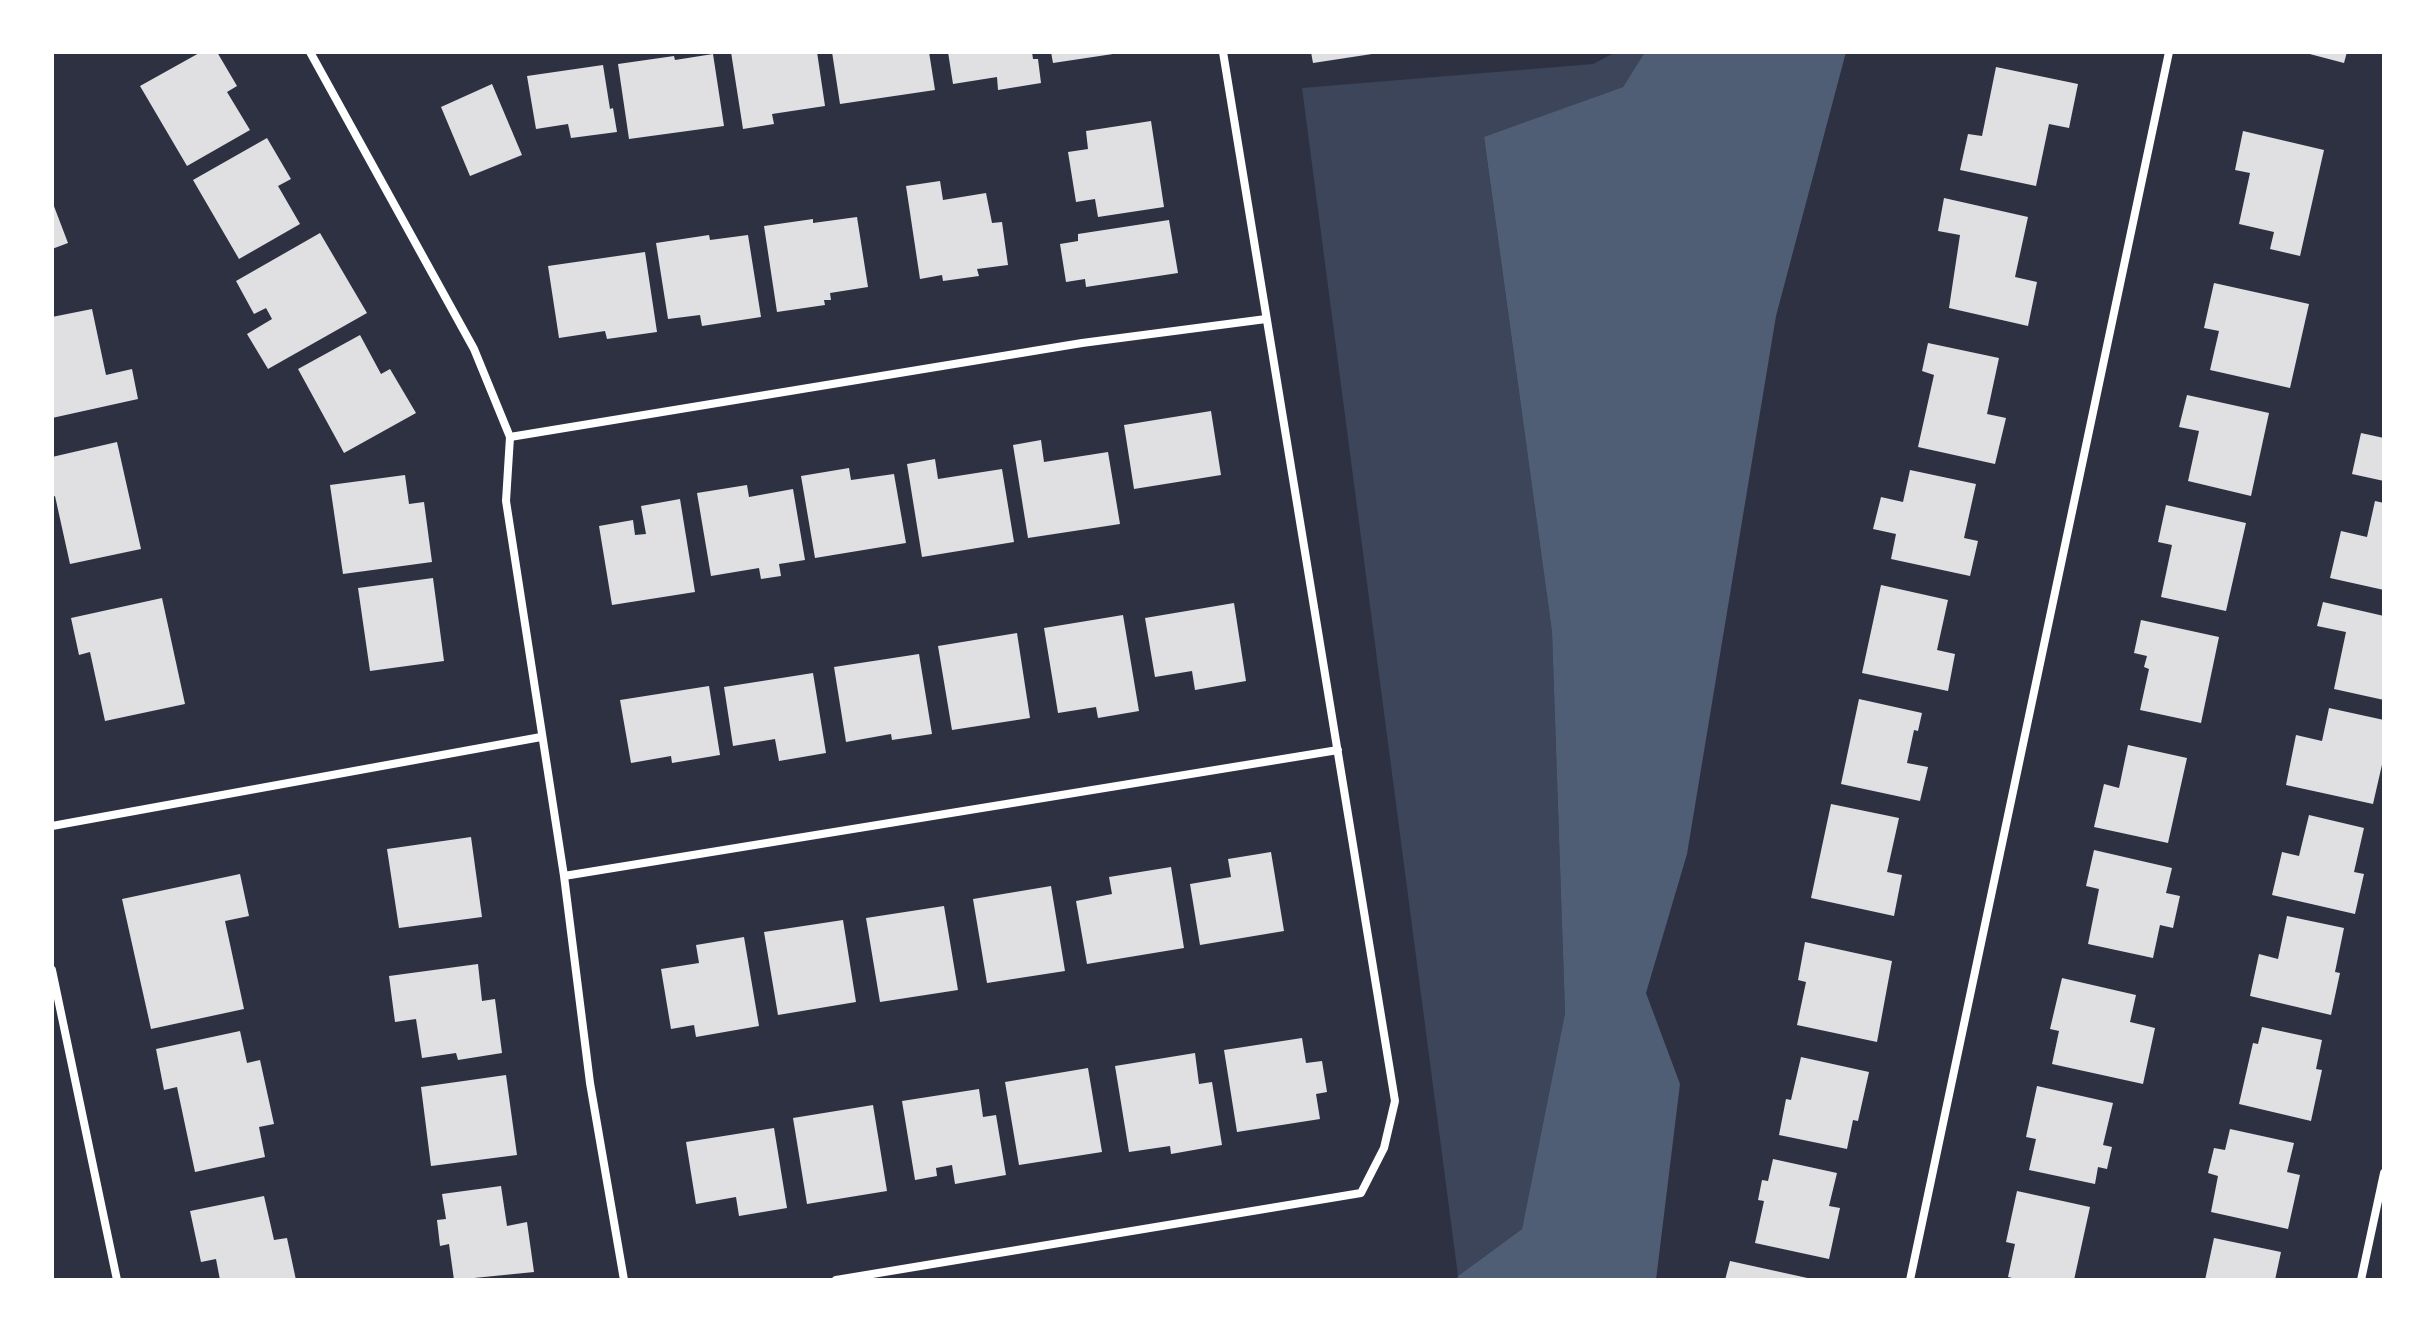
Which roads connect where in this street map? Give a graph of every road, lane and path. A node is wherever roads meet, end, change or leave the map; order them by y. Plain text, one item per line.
1 (310, 52) edge
2 (1223, 52) edge
3 (2169, 52) edge
4 (1266, 319) junction
5 (510, 437) junction
6 (541, 737) junction
7 (1338, 750) junction
8 (52, 826) edge
9 (564, 876) junction
10 (52, 970) edge
11 (2384, 1173) edge
12 (117, 1280) edge
13 (624, 1280) edge
14 (836, 1280) edge
15 (1910, 1280) edge
16 (2361, 1280) edge

1 - 5 street
2 - 4 street
3 - 15 street
4 - 5 street
4 - 7 street
5 - 6 street
6 - 8 street
6 - 9 street
7 - 9 street
7 - 14 street
9 - 13 street
10 - 12 street
11 - 16 street

